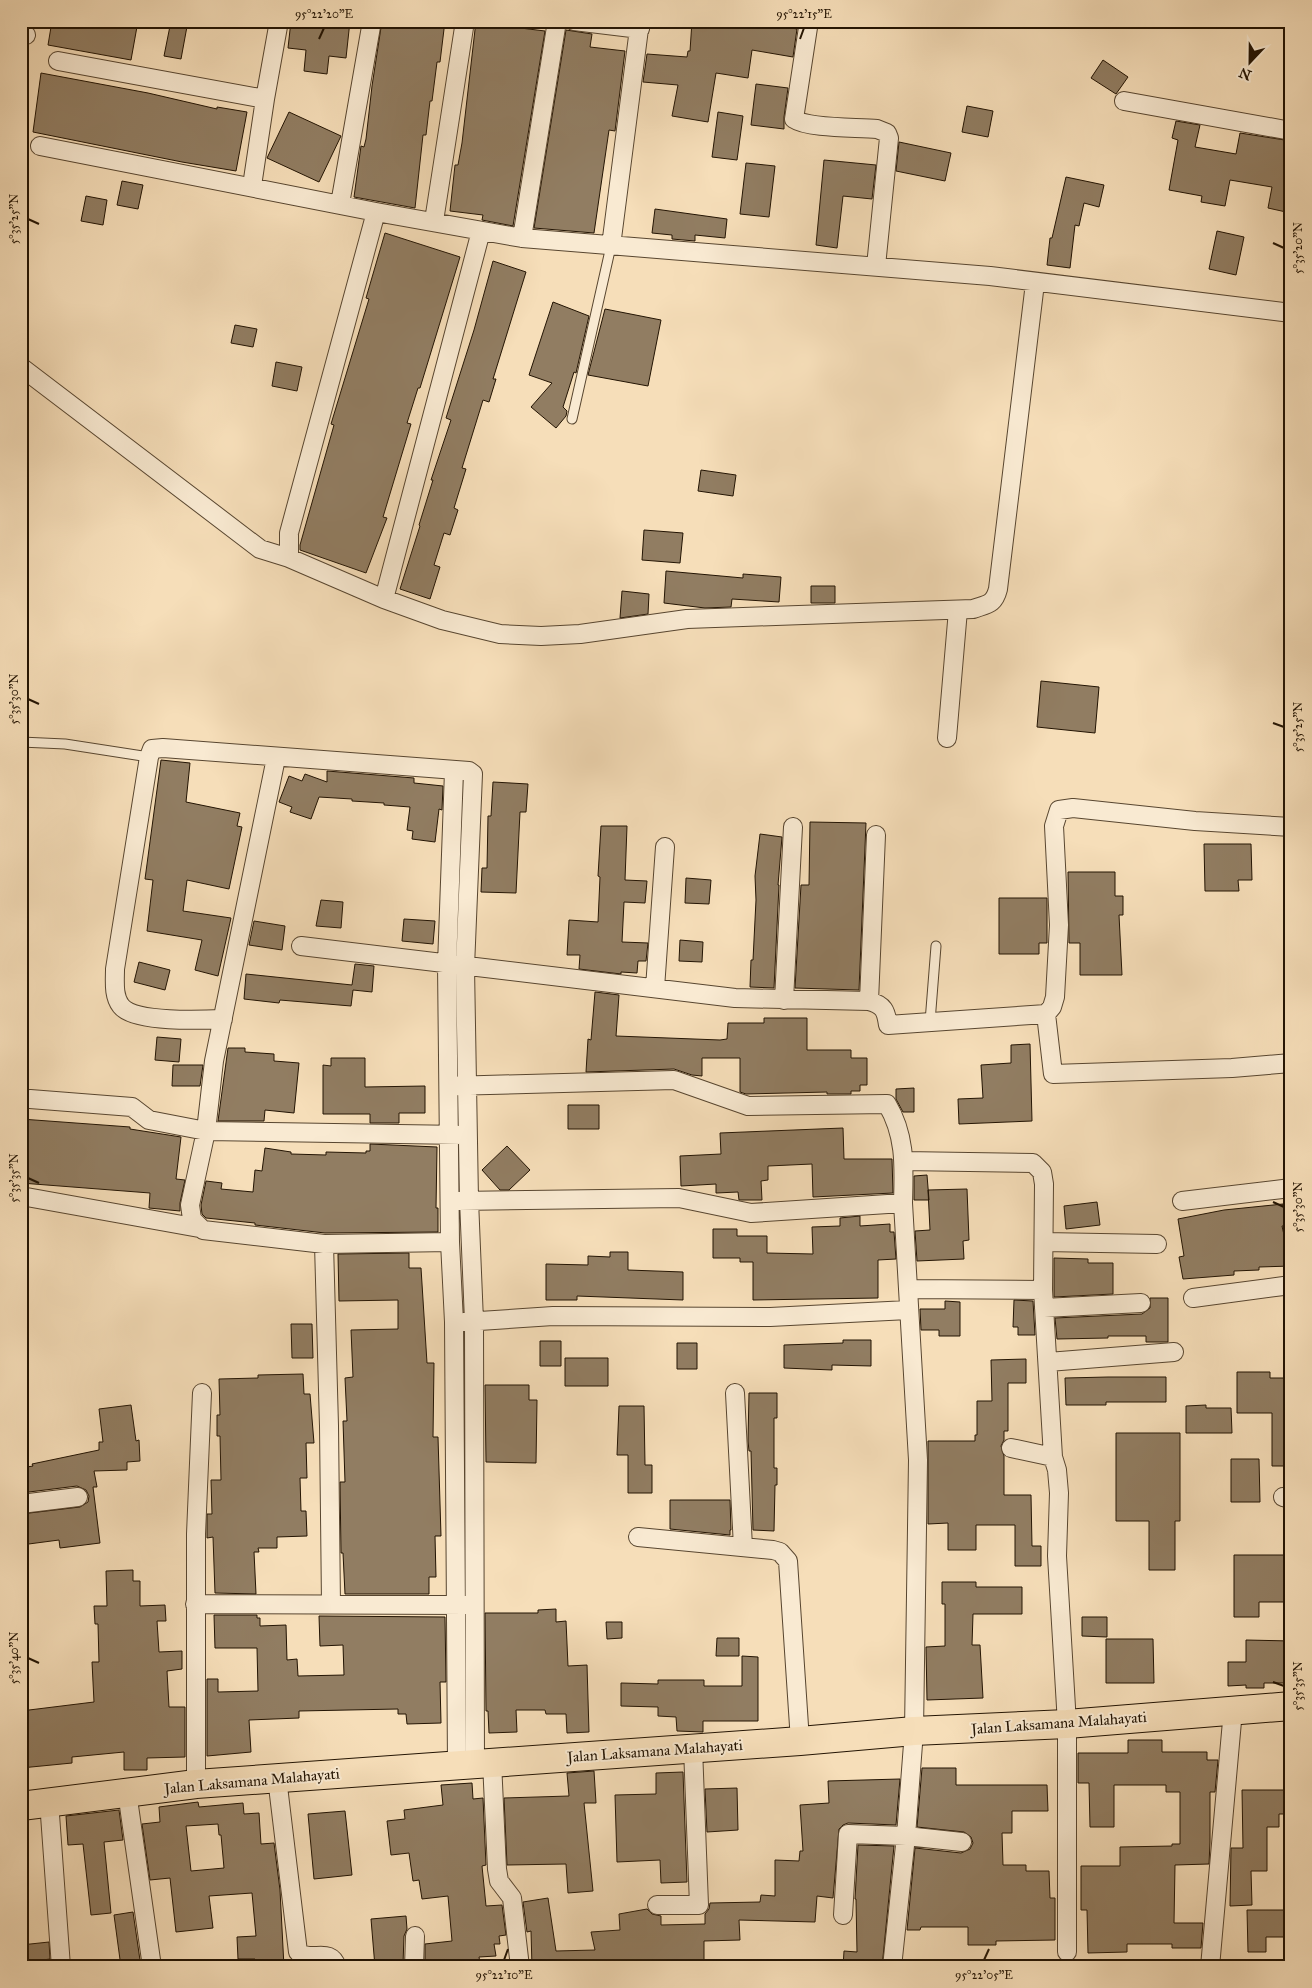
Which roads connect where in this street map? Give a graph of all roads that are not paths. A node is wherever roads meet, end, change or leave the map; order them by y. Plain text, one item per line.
1 (279, 21) edge
2 (372, 21) edge
3 (465, 21) edge
4 (557, 21) edge
5 (574, 21) edge
6 (809, 21) edge
7 (640, 25) edge
8 (58, 61) dead end
9 (265, 99) junction
10 (1124, 101) dead end
11 (1291, 131) edge
12 (40, 146) dead end
13 (252, 186) junction
14 (340, 204) junction
15 (376, 212) junction
16 (434, 221) junction
17 (481, 232) junction
18 (522, 238) junction
19 (611, 246) junction
20 (876, 266) junction
21 (1035, 283) junction
22 (1291, 313) edge
23 (21, 367) edge
24 (572, 419) dead end
25 (288, 558) junction
26 (384, 598) junction
27 (958, 610) junction
28 (946, 738) dead end
29 (21, 742) edge
30 (148, 757) junction
31 (276, 758) junction
32 (793, 827) dead end
33 (1291, 827) edge
34 (876, 835) dead end
35 (665, 847) dead end
36 (300, 946) dead end
37 (936, 946) dead end
38 (456, 966) junction
39 (654, 988) junction
40 (784, 1000) junction
41 (869, 1002) junction
42 (1046, 1014) junction
43 (223, 1019) junction
44 (930, 1022) junction
45 (1291, 1063) edge
46 (458, 1086) junction
47 (30, 1099) dead end
48 (206, 1131) junction
49 (450, 1135) junction
50 (467, 1135) junction
51 (904, 1161) junction
52 (1291, 1188) edge
53 (21, 1196) edge
54 (469, 1200) junction
55 (451, 1201) junction
56 (1182, 1201) dead end
57 (903, 1203) junction
58 (199, 1228) junction
59 (450, 1242) junction
60 (1044, 1242) junction
61 (324, 1244) junction
62 (1157, 1244) dead end
63 (1291, 1285) edge
64 (908, 1288) junction
65 (1043, 1290) junction
66 (1193, 1298) dead end
67 (1141, 1303) dead end
68 (1044, 1308) junction
69 (908, 1310) junction
70 (474, 1321) junction
71 (454, 1322) junction
72 (1174, 1352) dead end
73 (1048, 1362) junction
74 (202, 1393) dead end
75 (735, 1393) dead end
76 (1011, 1448) dead end
77 (1053, 1457) junction
78 (78, 1497) dead end
79 (21, 1504) edge
80 (638, 1537) dead end
81 (743, 1547) junction
82 (195, 1604) junction
83 (331, 1605) junction
84 (456, 1605) junction
85 (476, 1605) junction
86 (1291, 1706) edge
87 (1233, 1710) junction
88 (1067, 1724) junction
89 (914, 1731) junction
90 (800, 1741) junction
91 (693, 1748) junction
92 (475, 1763) junction
93 (277, 1778) junction
94 (196, 1784) junction
95 (127, 1792) junction
96 (49, 1802) junction
97 (21, 1806) edge
98 (906, 1836) junction
99 (962, 1842) dead end
100 (658, 1905) dead end
101 (842, 1915) dead end
102 (415, 1936) dead end
103 (1067, 1952) dead end
104 (61, 1967) edge
105 (152, 1967) edge
106 (337, 1967) edge
107 (414, 1967) edge
108 (520, 1967) edge
109 (892, 1967) edge
110 (1210, 1967) edge

1 - 9 street
2 - 14 street
3 - 16 street
4 - 18 street
5 - 7 street
6 - 20 street
7 - 19 street
8 - 9 street
9 - 13 street
10 - 11 street
12 - 13 street
13 - 14 street
14 - 15 street
15 - 16 street
15 - 25 street
16 - 17 street
17 - 18 street
17 - 26 street
18 - 19 street
19 - 20 street
19 - 24 lane
20 - 21 street
21 - 22 street
21 - 27 street
23 - 25 street
25 - 26 street
26 - 27 street
27 - 28 street
29 - 30 lane
30 - 31 street
30 - 43 street
31 - 38 street
31 - 43 street
32 - 40 street
33 - 42 street
34 - 41 street
35 - 39 street
36 - 38 street
37 - 44 lane
38 - 39 street
38 - 46 street
39 - 40 street
40 - 41 street
41 - 44 street
42 - 44 street
42 - 45 street
43 - 48 street
46 - 49 street
46 - 50 street
46 - 51 street
47 - 48 street
48 - 49 street
48 - 58 street
49 - 50 street
49 - 55 street
50 - 54 street
51 - 57 street
51 - 60 street
52 - 56 street
53 - 58 street
54 - 55 street
54 - 57 street
54 - 70 street
55 - 59 street
57 - 64 street
58 - 61 street
59 - 61 street
59 - 71 street
60 - 62 street
60 - 65 street
61 - 83 street
63 - 66 street
64 - 65 street
64 - 69 street
65 - 68 street
67 - 68 street
68 - 73 street
69 - 70 street
69 - 89 street
70 - 71 street
70 - 85 street
71 - 84 street
72 - 73 street
73 - 77 street
74 - 82 street
75 - 81 street
76 - 77 street
77 - 88 street
78 - 79 street
80 - 81 street
81 - 90 street
82 - 83 street
82 - 94 street
83 - 84 street
84 - 85 street
84 - 92 street
85 - 92 street
86 - 87 highway, Jalan Laksamana Malahayati
87 - 88 highway, Jalan Laksamana Malahayati
87 - 110 street
88 - 89 highway, Jalan Laksamana Malahayati
88 - 103 street
89 - 90 highway, Jalan Laksamana Malahayati
89 - 98 street
90 - 91 highway, Jalan Laksamana Malahayati
91 - 92 highway, Jalan Laksamana Malahayati
91 - 100 street
92 - 93 highway, Jalan Laksamana Malahayati
92 - 108 street
93 - 94 highway, Jalan Laksamana Malahayati
93 - 106 street
94 - 95 highway, Jalan Laksamana Malahayati
95 - 96 highway, Jalan Laksamana Malahayati
95 - 105 street
96 - 97 highway, Jalan Laksamana Malahayati
96 - 104 street
98 - 99 street
98 - 101 street
98 - 109 street
102 - 107 street

